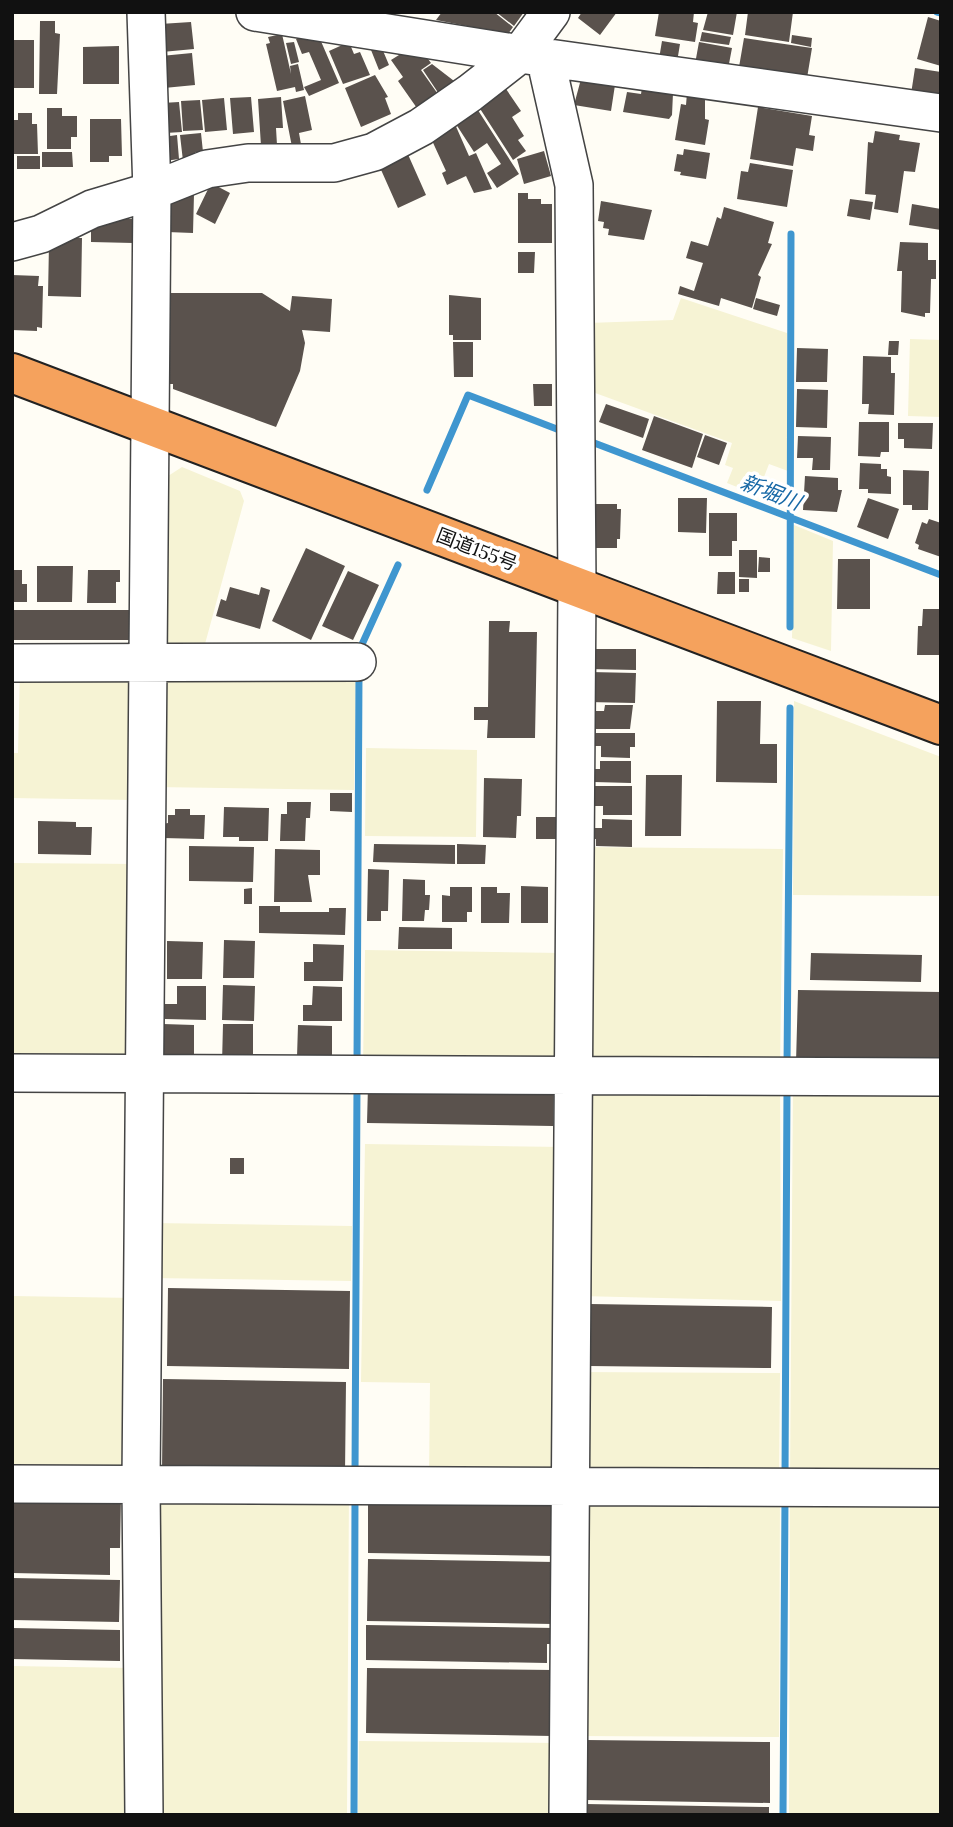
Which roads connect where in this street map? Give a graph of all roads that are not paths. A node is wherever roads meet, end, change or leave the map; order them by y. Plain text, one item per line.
1 (146, 12) edge
2 (255, 12) edge
3 (551, 12) edge
4 (343, 18) edge
5 (532, 56) junction
6 (941, 113) edge
7 (152, 191) junction
8 (12, 242) edge
9 (12, 373) edge
10 (151, 426) junction
11 (577, 587) junction
12 (357, 662) dead end
13 (12, 663) edge
14 (150, 663) junction
15 (941, 725) edge
16 (12, 1073) edge
17 (145, 1074) junction
18 (573, 1075) junction
19 (941, 1077) edge
20 (12, 1484) edge
21 (570, 1484) junction
22 (141, 1485) junction
23 (941, 1488) edge
24 (144, 1815) edge
25 (568, 1815) edge

1 - 7 street
2 - 4 street
3 - 5 street
4 - 5 street
5 - 6 street
5 - 7 street
5 - 11 street
7 - 8 street
7 - 10 street
9 - 10 highway, 国道155号
10 - 11 highway, 国道155号
10 - 14 street
11 - 15 highway, 国道155号
11 - 18 street
12 - 14 street
13 - 14 street
14 - 17 street
16 - 17 street
17 - 18 street
17 - 22 street
18 - 19 street
18 - 21 street
20 - 22 street
21 - 22 street
21 - 23 street
21 - 25 street
22 - 24 street

